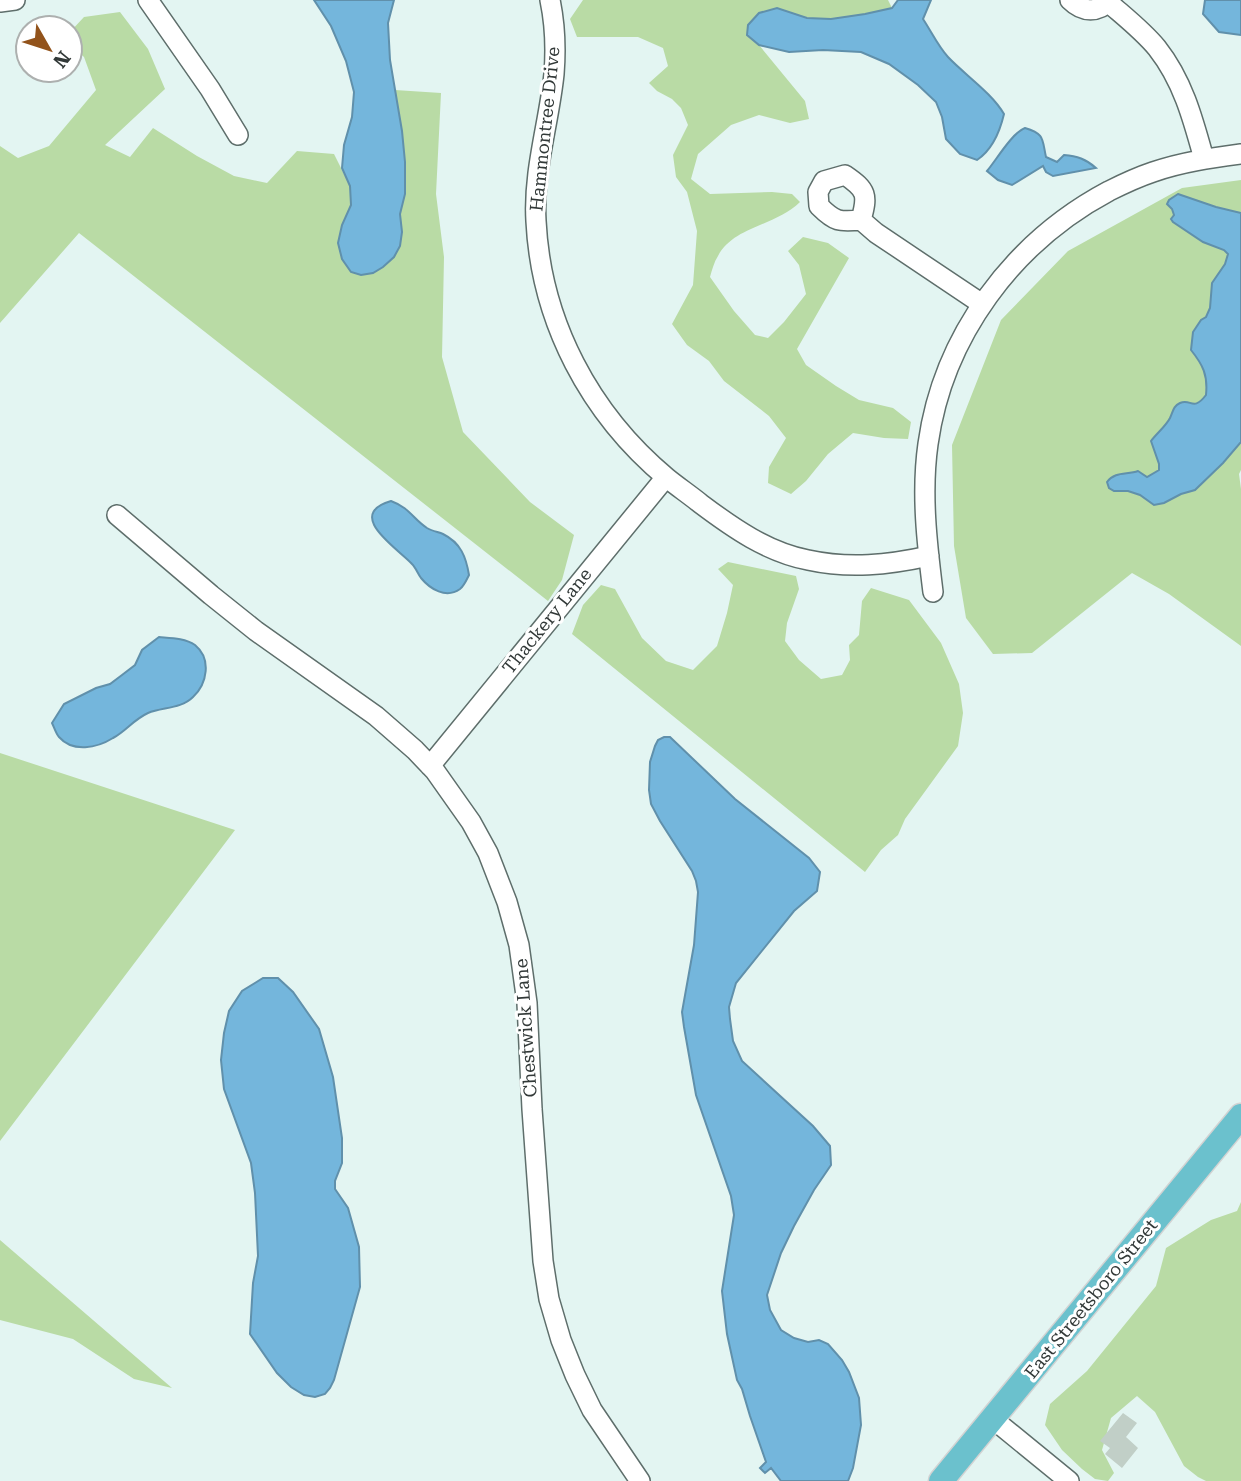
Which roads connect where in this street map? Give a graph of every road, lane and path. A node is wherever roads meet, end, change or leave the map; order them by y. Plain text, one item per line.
1 (15, 0) edge
2 (148, 0) edge
3 (550, 0) edge
4 (1070, 0) edge
5 (1110, 1) edge
6 (0, 2) edge
7 (238, 135) dead end
8 (1241, 154) edge
9 (1204, 159) junction
10 (861, 220) dead end
11 (982, 304) junction
12 (666, 477) junction
13 (117, 515) dead end
14 (929, 556) junction
15 (933, 592) dead end
16 (430, 766) junction
17 (1241, 1116) edge
18 (993, 1419) junction
19 (640, 1481) edge
20 (941, 1481) edge
21 (1069, 1481) edge

1 - 6 street
2 - 7 street
3 - 12 street, Hammontree Drive
4 - 5 street
5 - 9 street
8 - 9 street
9 - 11 street
10 - 11 street
11 - 14 street
12 - 14 street, Hammontree Drive
12 - 16 street, Thackery Lane
13 - 16 street, Chestwick Lane
14 - 15 street
16 - 19 street, Chestwick Lane
17 - 18 main road, East Streetsboro Street
18 - 20 main road, East Streetsboro Street
18 - 21 street

